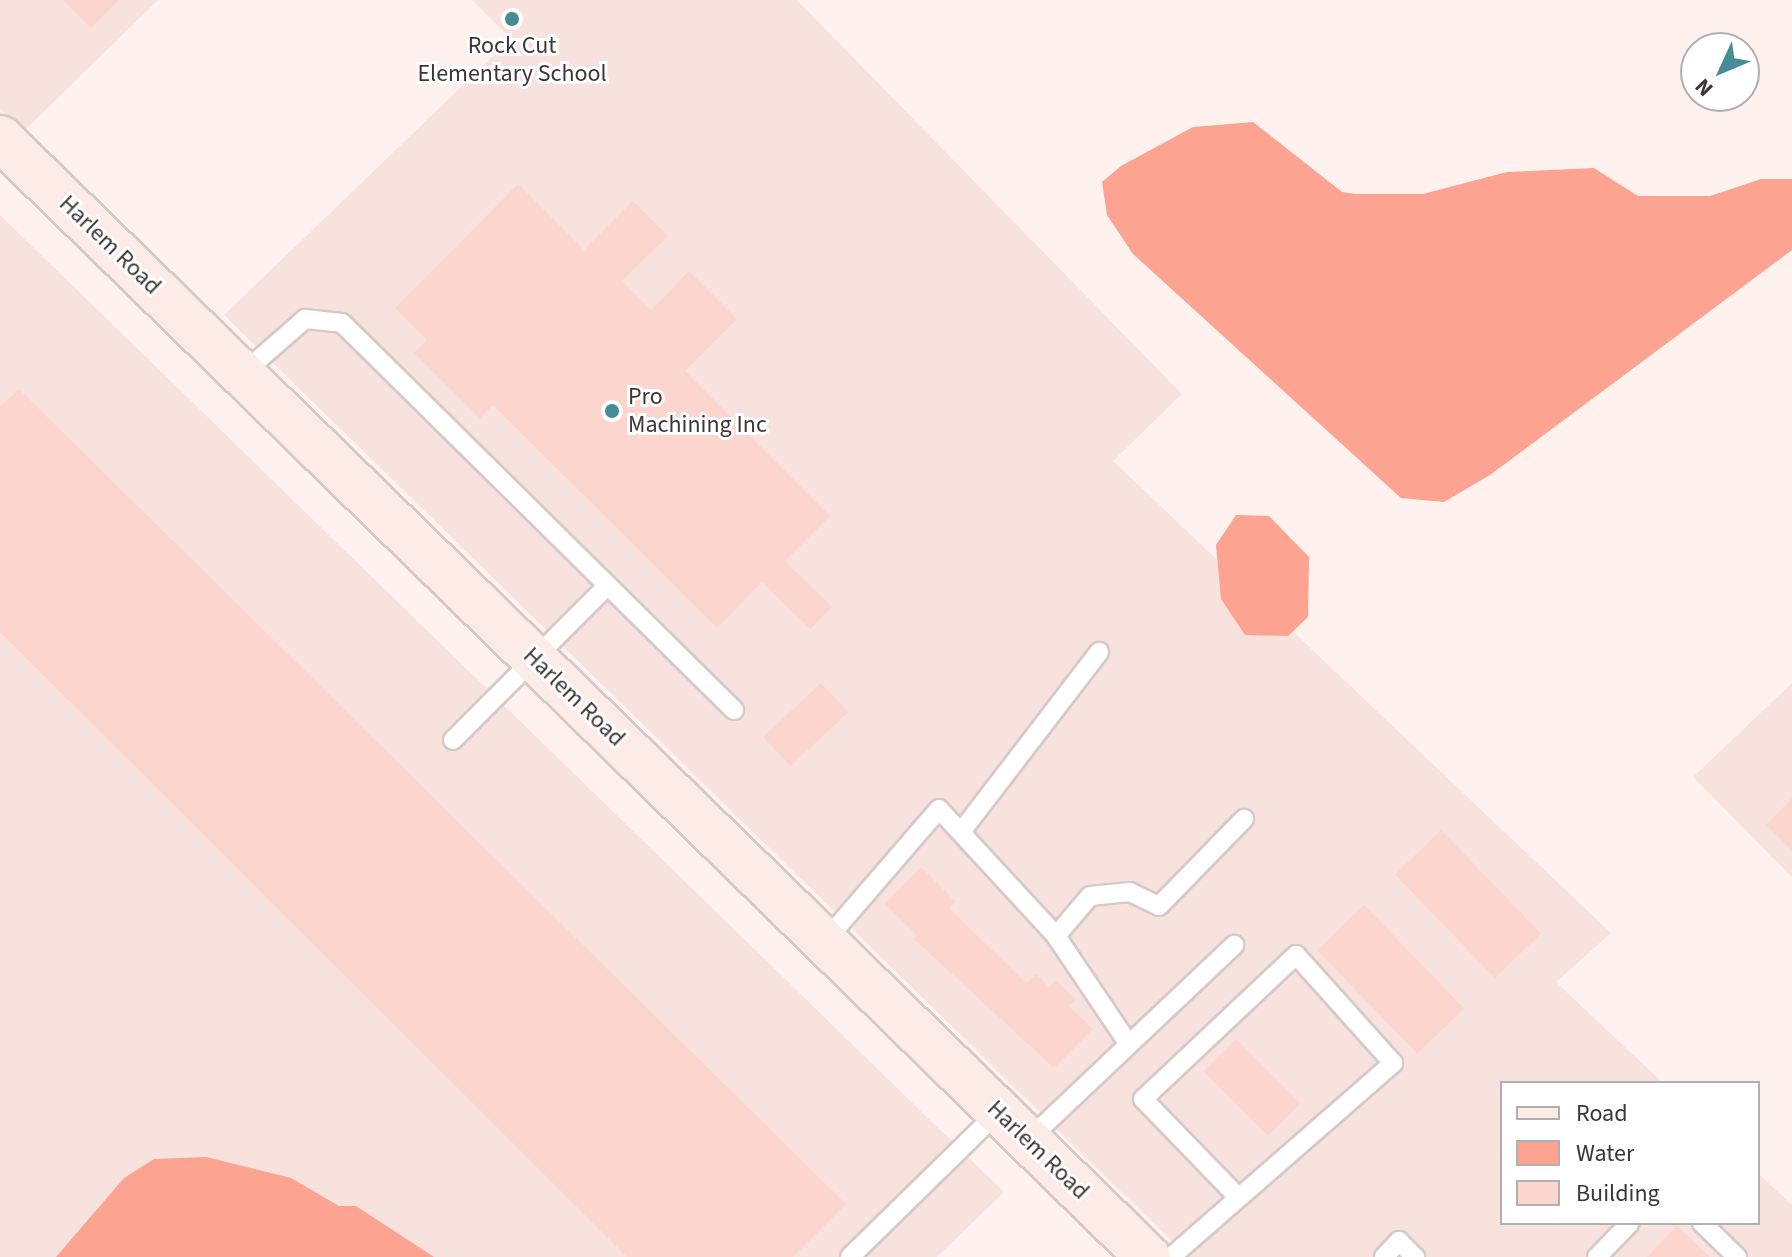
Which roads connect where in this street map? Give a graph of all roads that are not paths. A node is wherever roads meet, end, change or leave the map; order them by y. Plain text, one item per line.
1 (0, 138) edge
2 (242, 374) junction
3 (607, 586) junction
4 (1099, 652) dead end
5 (535, 659) junction
6 (734, 710) dead end
7 (453, 740) dead end
8 (1244, 819) dead end
9 (961, 832) junction
10 (1056, 936) junction
11 (825, 941) junction
12 (1234, 945) dead end
13 (1128, 1043) junction
14 (1013, 1126) junction
15 (1238, 1197) junction
16 (1628, 1225) edge
17 (1704, 1225) edge
18 (850, 1257) edge
19 (1148, 1257) edge
20 (1171, 1257) edge
21 (1384, 1257) edge
22 (1415, 1257) edge
23 (1597, 1257) edge
24 (1737, 1257) edge

1 - 2 main road, Harlem Road
2 - 3 lane
2 - 5 main road, Harlem Road
3 - 5 lane
3 - 6 lane
4 - 9 lane
5 - 7 lane
5 - 11 main road, Harlem Road
8 - 10 lane
9 - 10 lane
9 - 11 lane
10 - 13 lane
11 - 14 main road, Harlem Road
12 - 13 lane
13 - 14 lane
14 - 18 lane
14 - 19 main road, Harlem Road
15 - 15 lane
15 - 20 lane
16 - 23 lane
17 - 24 lane
21 - 22 lane

